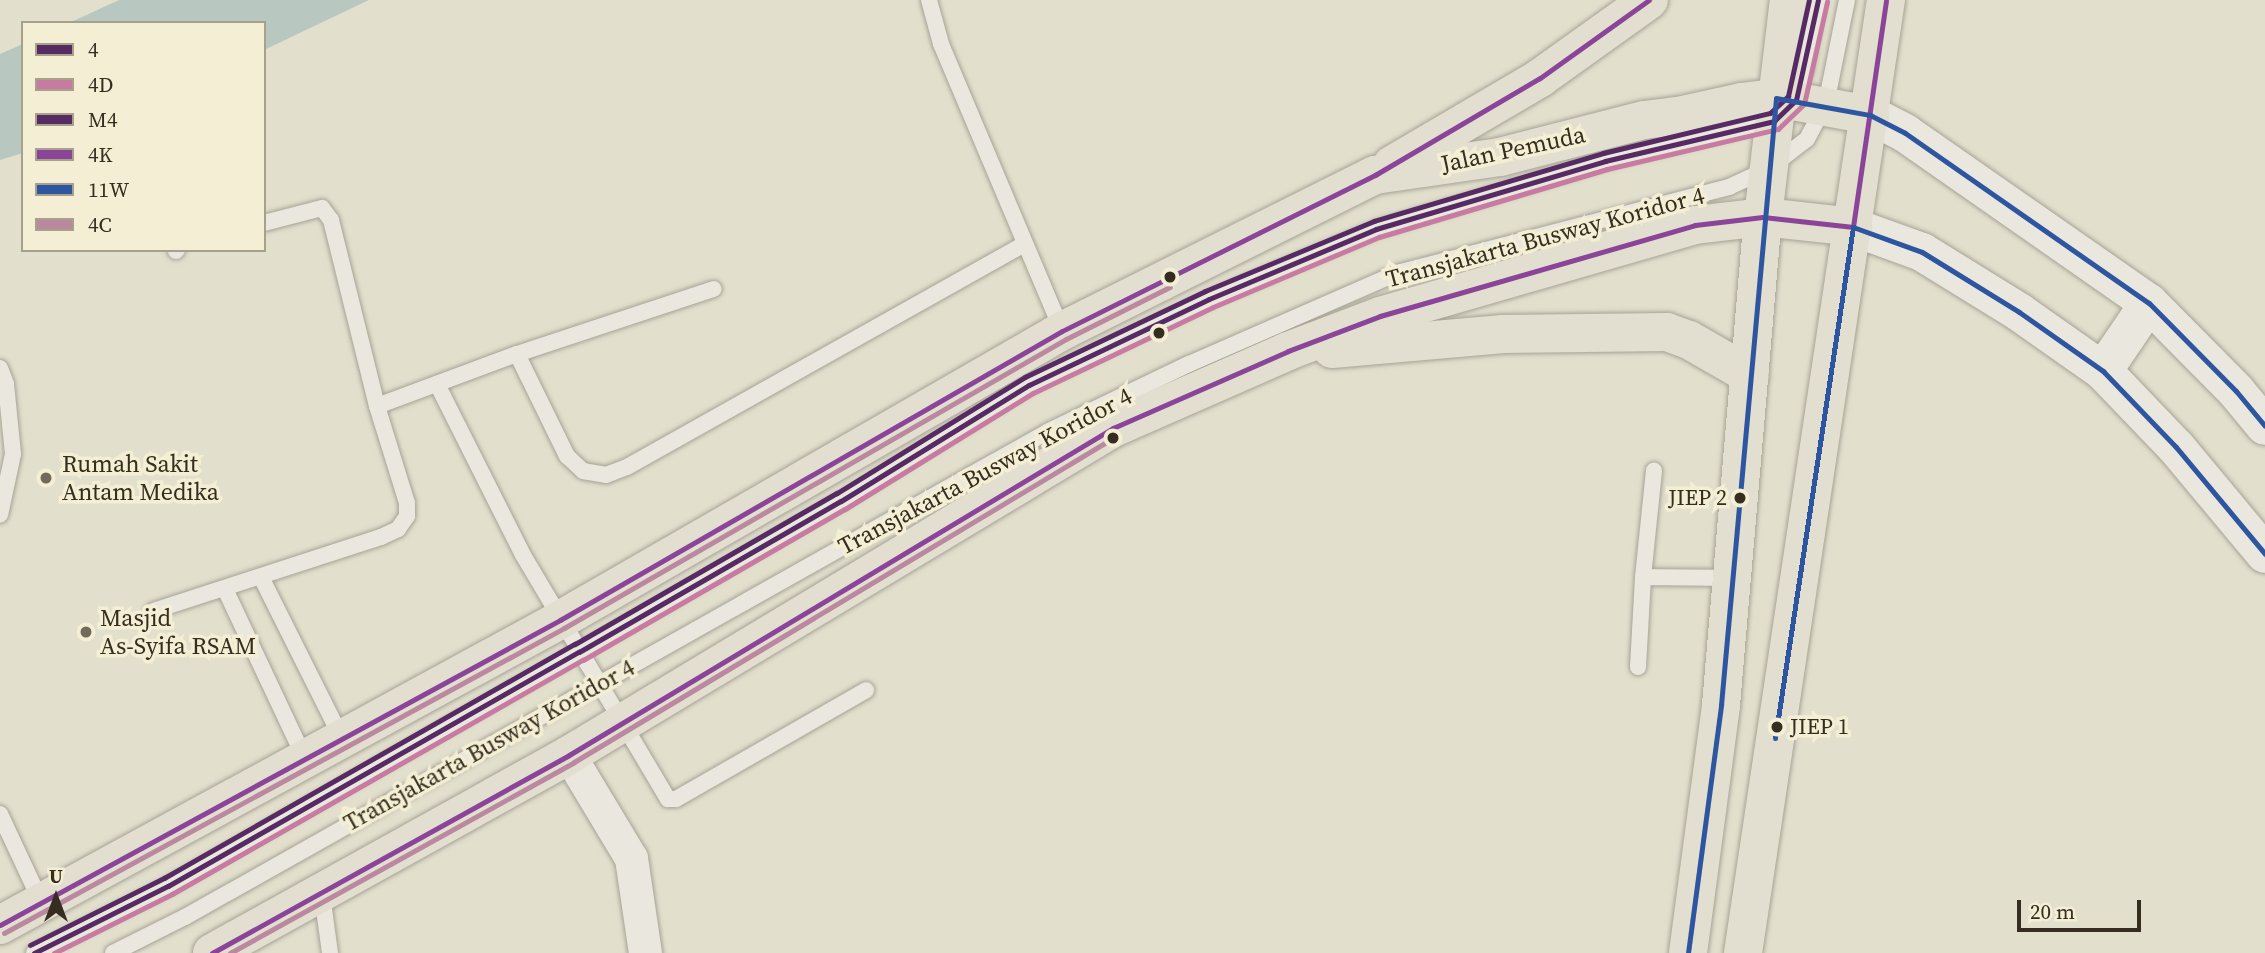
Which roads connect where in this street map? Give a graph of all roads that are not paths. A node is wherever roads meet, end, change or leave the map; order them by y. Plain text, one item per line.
1 (929, 0) edge
2 (1649, 0) edge
3 (1789, 0) edge
4 (1818, 0) edge
5 (1847, 0) edge
6 (1886, 0) edge
7 (1793, 106) junction
8 (1870, 115) junction
9 (1768, 169) junction
10 (1375, 175) junction
11 (1763, 217) junction
12 (266, 222) edge
13 (1853, 227) junction
14 (1025, 244) junction
15 (714, 289) dead end
16 (2149, 303) junction
17 (1062, 331) junction
18 (1288, 351) junction
19 (517, 354) junction
20 (0, 368) edge
21 (2103, 371) junction
22 (1750, 375) junction
23 (437, 384) junction
24 (376, 406) junction
25 (2265, 426) edge
26 (1654, 471) dead end
27 (0, 515) edge
28 (2265, 554) edge
29 (261, 577) junction
30 (1643, 577) junction
31 (1733, 579) junction
32 (225, 589) junction
33 (153, 611) dead end
34 (569, 636) junction
35 (1638, 667) dead end
36 (598, 683) junction
37 (866, 690) dead end
38 (622, 723) junction
39 (343, 741) junction
40 (569, 755) junction
41 (306, 761) junction
42 (0, 814) edge
43 (322, 895) junction
44 (42, 904) junction
45 (1695, 904) junction
46 (1749, 911) junction
47 (0, 925) edge
48 (34, 953) edge
49 (113, 953) edge
50 (212, 953) edge
51 (330, 953) edge
52 (645, 953) edge
53 (1688, 953) edge
54 (1742, 953) edge

1 - 14 lane
2 - 10 main road
3 - 7 main road
4 - 7 lane, Transjakarta Busway Koridor 4
5 - 7 lane, Transjakarta Busway Koridor 4
6 - 8 main road
7 - 8 main road, Jalan Pemuda
7 - 9 main road
7 - 9 lane, Transjakarta Busway Koridor 4
7 - 10 main road, Jalan Pemuda
7 - 34 lane, Transjakarta Busway Koridor 4
8 - 13 main road
8 - 16 street
9 - 11 main road
9 - 36 lane, Transjakarta Busway Koridor 4
10 - 17 main road, Jalan Pemuda
11 - 13 main road
11 - 18 main road
11 - 22 main road
12 - 24 lane
13 - 21 street
13 - 46 main road
14 - 17 lane
14 - 19 lane
15 - 19 lane
16 - 21 street
16 - 25 street
17 - 34 main road, Jalan Pemuda
18 - 22 main road
18 - 38 main road
19 - 23 lane
20 - 27 lane
21 - 28 street
22 - 31 main road
23 - 24 lane
23 - 34 lane
24 - 29 lane
26 - 30 lane
29 - 32 lane
29 - 39 lane
30 - 31 lane
30 - 35 lane
31 - 45 main road
32 - 33 lane
32 - 41 lane
34 - 36 lane
34 - 39 main road, Jalan Pemuda
34 - 48 lane, Transjakarta Busway Koridor 4
36 - 38 lane
36 - 49 lane, Transjakarta Busway Koridor 4
37 - 38 lane
38 - 40 main road
39 - 41 main road, Jalan Pemuda
40 - 43 main road
40 - 52 street
41 - 44 main road, Jalan Pemuda
42 - 44 lane
43 - 50 main road
43 - 51 lane
44 - 47 main road, Jalan Pemuda
45 - 46 main road
45 - 53 main road
46 - 54 main road

